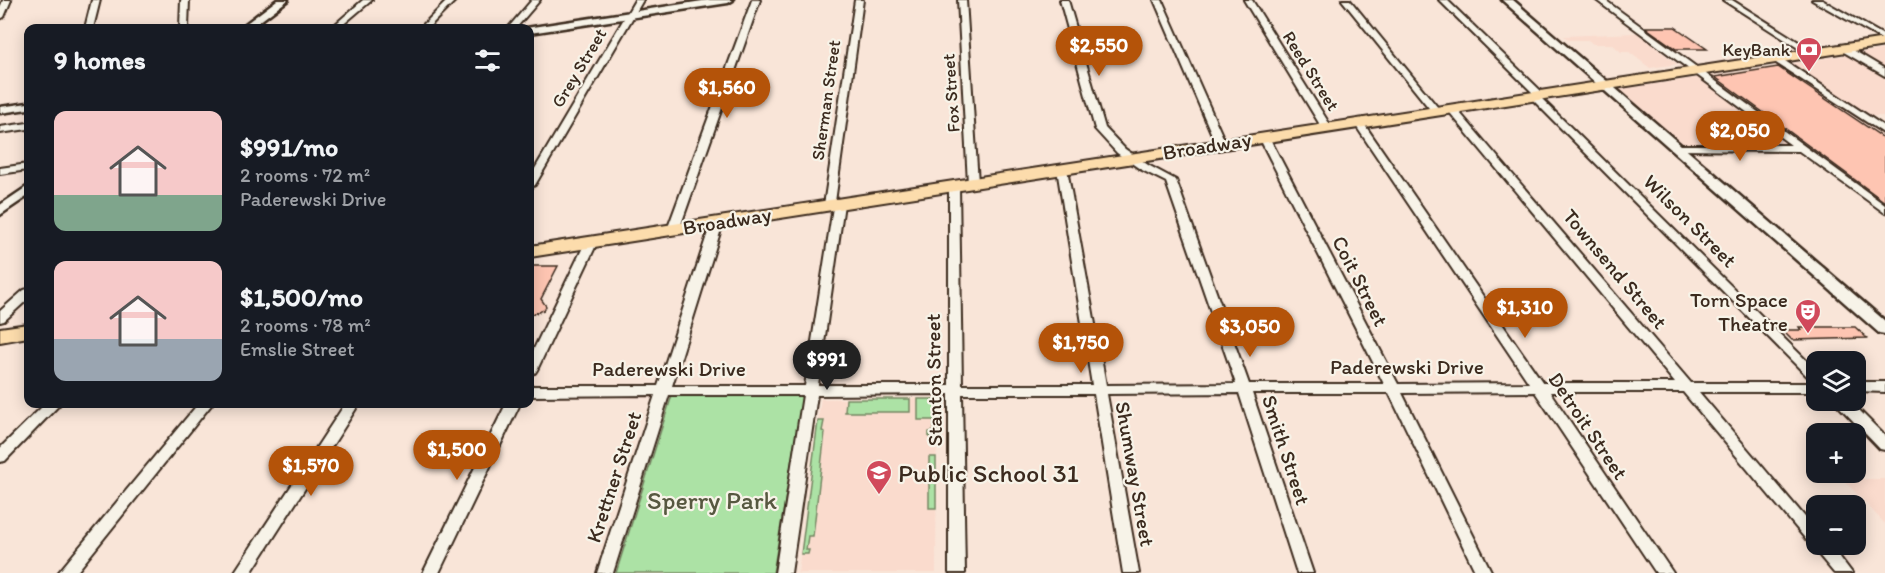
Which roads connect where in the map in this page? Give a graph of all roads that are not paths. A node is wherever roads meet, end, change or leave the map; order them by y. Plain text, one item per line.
1 (8, 0) edge
2 (96, 0) edge
3 (185, 0) edge
4 (283, 0) edge
5 (368, 0) edge
6 (452, 0) edge
7 (536, 0) edge
8 (639, 0) edge
9 (728, 0) edge
10 (756, 0) edge
11 (859, 0) edge
12 (962, 0) edge
13 (1064, 0) edge
14 (1158, 0) edge
15 (1248, 0) edge
16 (1346, 0) edge
17 (1443, 0) edge
18 (1507, 0) edge
19 (1600, 0) edge
20 (1727, 0) edge
21 (1816, 0) edge
22 (631, 15) junction
23 (0, 17) edge
24 (90, 24) edge
25 (184, 24) edge
26 (250, 24) edge
27 (340, 24) edge
28 (428, 24) edge
29 (516, 24) edge
30 (534, 29) edge
31 (1885, 41) edge
32 (1845, 49) junction
33 (1812, 53) junction
34 (1776, 59) junction
35 (1696, 71) junction
36 (1885, 73) edge
37 (1604, 85) junction
38 (1537, 95) junction
39 (24, 107) edge
40 (0, 110) edge
41 (1444, 110) junction
42 (1359, 123) junction
43 (24, 127) edge
44 (1327, 128) junction
45 (0, 130) edge
46 (1885, 131) edge
47 (1264, 137) junction
48 (1221, 144) junction
49 (1678, 148) junction
50 (1802, 148) junction
51 (1131, 158) junction
52 (24, 168) edge
53 (1062, 169) junction
54 (0, 171) edge
55 (534, 178) edge
56 (973, 183) junction
57 (954, 186) junction
58 (24, 193) edge
59 (834, 205) junction
60 (1885, 210) edge
61 (0, 212) edge
62 (717, 223) junction
63 (673, 230) junction
64 (591, 243) junction
65 (534, 251) edge
66 (24, 297) edge
67 (0, 318) edge
68 (1885, 329) edge
69 (24, 332) edge
70 (0, 335) edge
71 (534, 362) edge
72 (1806, 367) edge
73 (1806, 387) edge
74 (1866, 387) edge
75 (1885, 387) edge
76 (1393, 388) junction
77 (1538, 388) junction
78 (1688, 388) junction
79 (1099, 389) junction
80 (1244, 389) junction
81 (664, 390) junction
82 (811, 390) junction
83 (956, 390) junction
84 (534, 391) edge
85 (48, 408) edge
86 (202, 408) edge
87 (349, 408) edge
88 (511, 408) edge
89 (1851, 411) edge
90 (1885, 445) edge
91 (0, 457) edge
92 (1806, 528) edge
93 (1829, 555) edge
94 (66, 573) edge
95 (242, 573) edge
96 (431, 573) edge
97 (605, 573) edge
98 (783, 573) edge
99 (957, 573) edge
100 (1131, 573) edge
101 (1305, 573) edge
102 (1484, 573) edge
103 (1665, 573) edge
104 (1844, 573) edge

1 - 23 street
2 - 24 street
3 - 25 street
4 - 26 street
5 - 27 street
6 - 28 street
7 - 29 street
8 - 22 street, Grey Street
9 - 22 street
10 - 63 street
11 - 59 street, Sherman Street
12 - 56 street, Fox Street
13 - 51 street, Smith Street
14 - 48 street
15 - 44 street, Reed Street
16 - 41 street, Townsend Street
17 - 38 street, Wilson Street
18 - 37 street
19 - 35 street
20 - 33 street
21 - 31 street
22 - 30 street
22 - 55 street, Grey Street
31 - 32 main road, Broadway
32 - 33 main road, Broadway
32 - 36 street
33 - 34 main road, Broadway
34 - 35 main road, Broadway
34 - 46 street
35 - 37 main road, Broadway
35 - 50 street
37 - 38 main road, Broadway
37 - 49 street
38 - 41 main road, Broadway
38 - 72 street, Wilson Street
39 - 40 street
41 - 42 main road, Broadway
41 - 78 street, Townsend Street
42 - 44 main road, Broadway
42 - 77 street, Detroit Street
43 - 45 street
44 - 47 main road, Broadway
47 - 48 main road, Broadway
47 - 76 street, Coit Street
48 - 51 main road, Broadway
49 - 50 street
49 - 68 street
50 - 60 street
51 - 53 main road, Broadway
51 - 80 street, Smith Street
52 - 54 street
53 - 56 main road, Broadway
53 - 79 street, Shumway Street
56 - 57 main road, Broadway
57 - 59 main road, Broadway
57 - 83 street, Stanton Street
58 - 61 street
59 - 62 main road, Broadway
59 - 82 street, Sherman Street
62 - 63 main road, Broadway
62 - 81 street, Krettner Street
63 - 64 main road, Broadway
64 - 65 main road, Broadway
64 - 71 street
66 - 67 street
69 - 70 main road
73 - 78 street, Paderewski Drive
74 - 75 street
76 - 77 street, Paderewski Drive
76 - 80 street, Paderewski Drive
76 - 102 street, Coit Street
77 - 78 street, Paderewski Drive
77 - 103 street, Detroit Street
78 - 92 street, Townsend Street
79 - 80 street, Paderewski Drive
79 - 83 street, Paderewski Drive
79 - 100 street, Shumway Street
80 - 101 street, Smith Street
81 - 82 street, Paderewski Drive
81 - 84 street, Paderewski Drive
81 - 97 street, Krettner Street
82 - 83 street, Paderewski Drive
82 - 98 street, Sherman Street
83 - 99 street, Stanton Street
85 - 91 street
86 - 94 street
87 - 95 street
88 - 96 street
89 - 90 street
93 - 104 street

